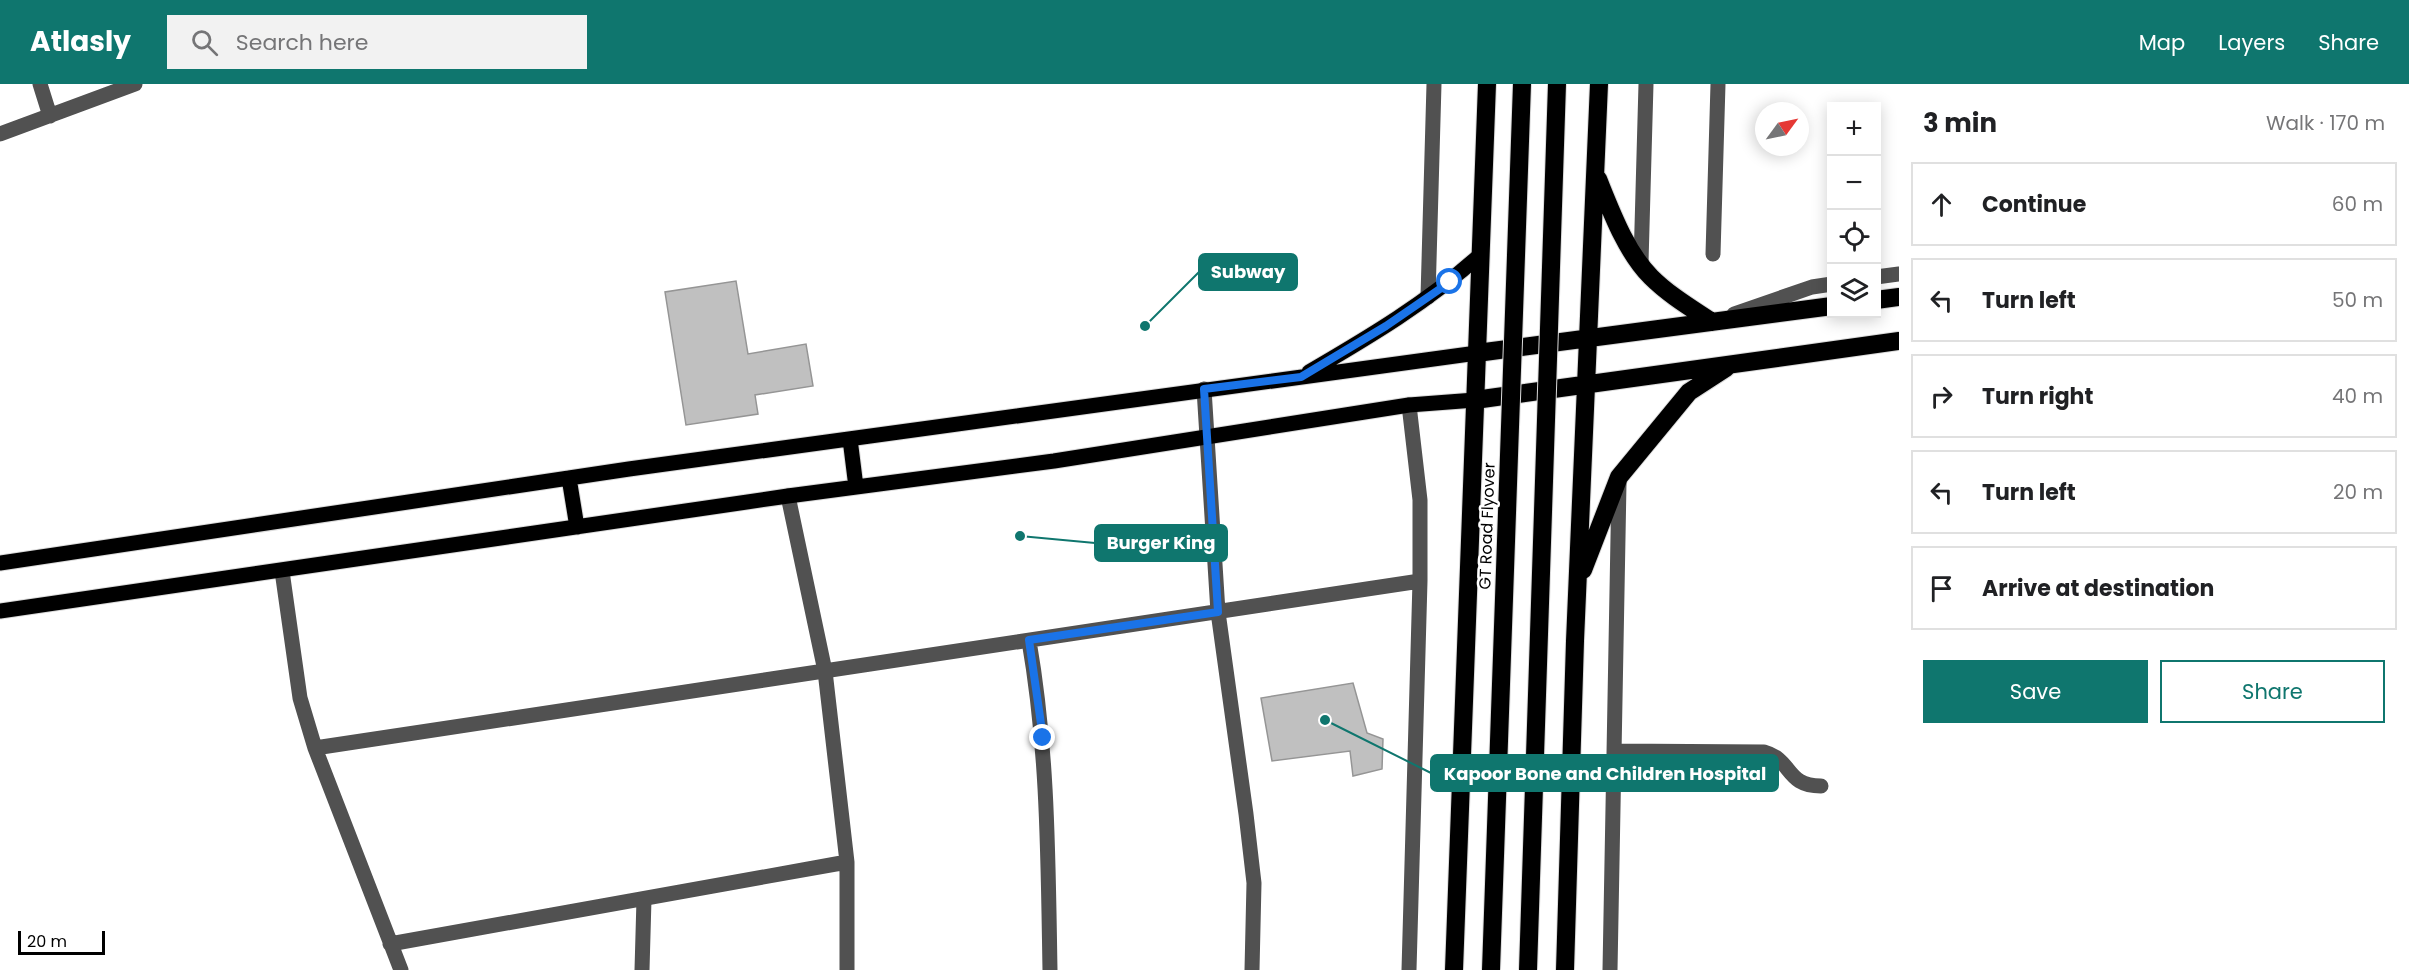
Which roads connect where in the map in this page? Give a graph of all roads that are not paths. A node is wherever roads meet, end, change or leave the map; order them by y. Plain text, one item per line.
1 (40, 84) edge
2 (135, 84) edge
3 (1434, 84) edge
4 (1487, 84) edge
5 (1522, 84) edge
6 (1557, 84) edge
7 (1599, 84) edge
8 (1646, 84) edge
9 (1718, 84) edge
10 (50, 116) junction
11 (0, 134) edge
12 (1595, 171) junction
13 (1713, 254) dead end
14 (1480, 255) junction
15 (1641, 263) junction
16 (1899, 274) edge
17 (1881, 276) edge
18 (1827, 285) edge
19 (1428, 297) junction
20 (1899, 297) edge
21 (1881, 299) edge
22 (1827, 307) edge
23 (1712, 322) junction
24 (1588, 338) junction
25 (1899, 341) edge
26 (1880, 344) junction
27 (1899, 352) edge
28 (1477, 353) junction
29 (1732, 364) junction
30 (1301, 377) junction
31 (1586, 384) junction
32 (1204, 389) junction
33 (1475, 400) junction
34 (1410, 405) junction
35 (1207, 438) junction
36 (850, 439) junction
37 (1619, 477) junction
38 (569, 478) junction
39 (856, 487) junction
40 (788, 496) junction
41 (577, 527) junction
42 (0, 563) edge
43 (282, 571) junction
44 (1420, 581) junction
45 (1577, 586) junction
46 (0, 611) edge
47 (1218, 612) junction
48 (1029, 640) junction
49 (825, 671) junction
50 (315, 748) junction
51 (1614, 751) junction
52 (1821, 786) dead end
53 (847, 862) junction
54 (644, 899) junction
55 (390, 944) junction
56 (401, 970) edge
57 (642, 970) edge
58 (847, 970) edge
59 (1050, 970) edge
60 (1252, 970) edge
61 (1409, 970) edge
62 (1454, 970) edge
63 (1491, 970) edge
64 (1528, 970) edge
65 (1565, 970) edge
66 (1610, 970) edge

1 - 10 street
2 - 10 street
3 - 19 street
4 - 14 highway
5 - 63 highway, GT Road Flyover, bridge
6 - 64 highway, bridge
7 - 12 highway
8 - 15 street
9 - 13 street
10 - 11 street
12 - 15 highway
12 - 24 highway
14 - 19 main road
14 - 28 highway
15 - 23 highway
16 - 17 street
18 - 23 street
19 - 30 main road
20 - 21 highway
22 - 23 highway
23 - 24 highway
24 - 28 highway
24 - 31 highway
25 - 26 highway
26 - 27 street
26 - 29 highway
28 - 30 main road
28 - 33 highway
29 - 31 highway
29 - 37 highway
30 - 32 main road
31 - 33 highway
31 - 45 highway
32 - 35 street
32 - 36 main road
33 - 34 main road
33 - 62 highway
34 - 35 main road
34 - 44 street
35 - 39 main road
35 - 47 street
36 - 38 main road
36 - 39 main road
37 - 45 highway
37 - 51 street
38 - 41 main road
38 - 42 main road
39 - 40 main road
40 - 41 main road
40 - 49 street
41 - 43 main road
43 - 46 main road
43 - 50 street
44 - 47 street
44 - 61 street
45 - 65 highway
47 - 48 street
47 - 60 street
48 - 49 street
48 - 59 street
49 - 50 street
49 - 53 street
50 - 55 street
51 - 52 street
51 - 66 street
53 - 54 street
53 - 58 street
54 - 55 street
54 - 57 street
55 - 56 street

